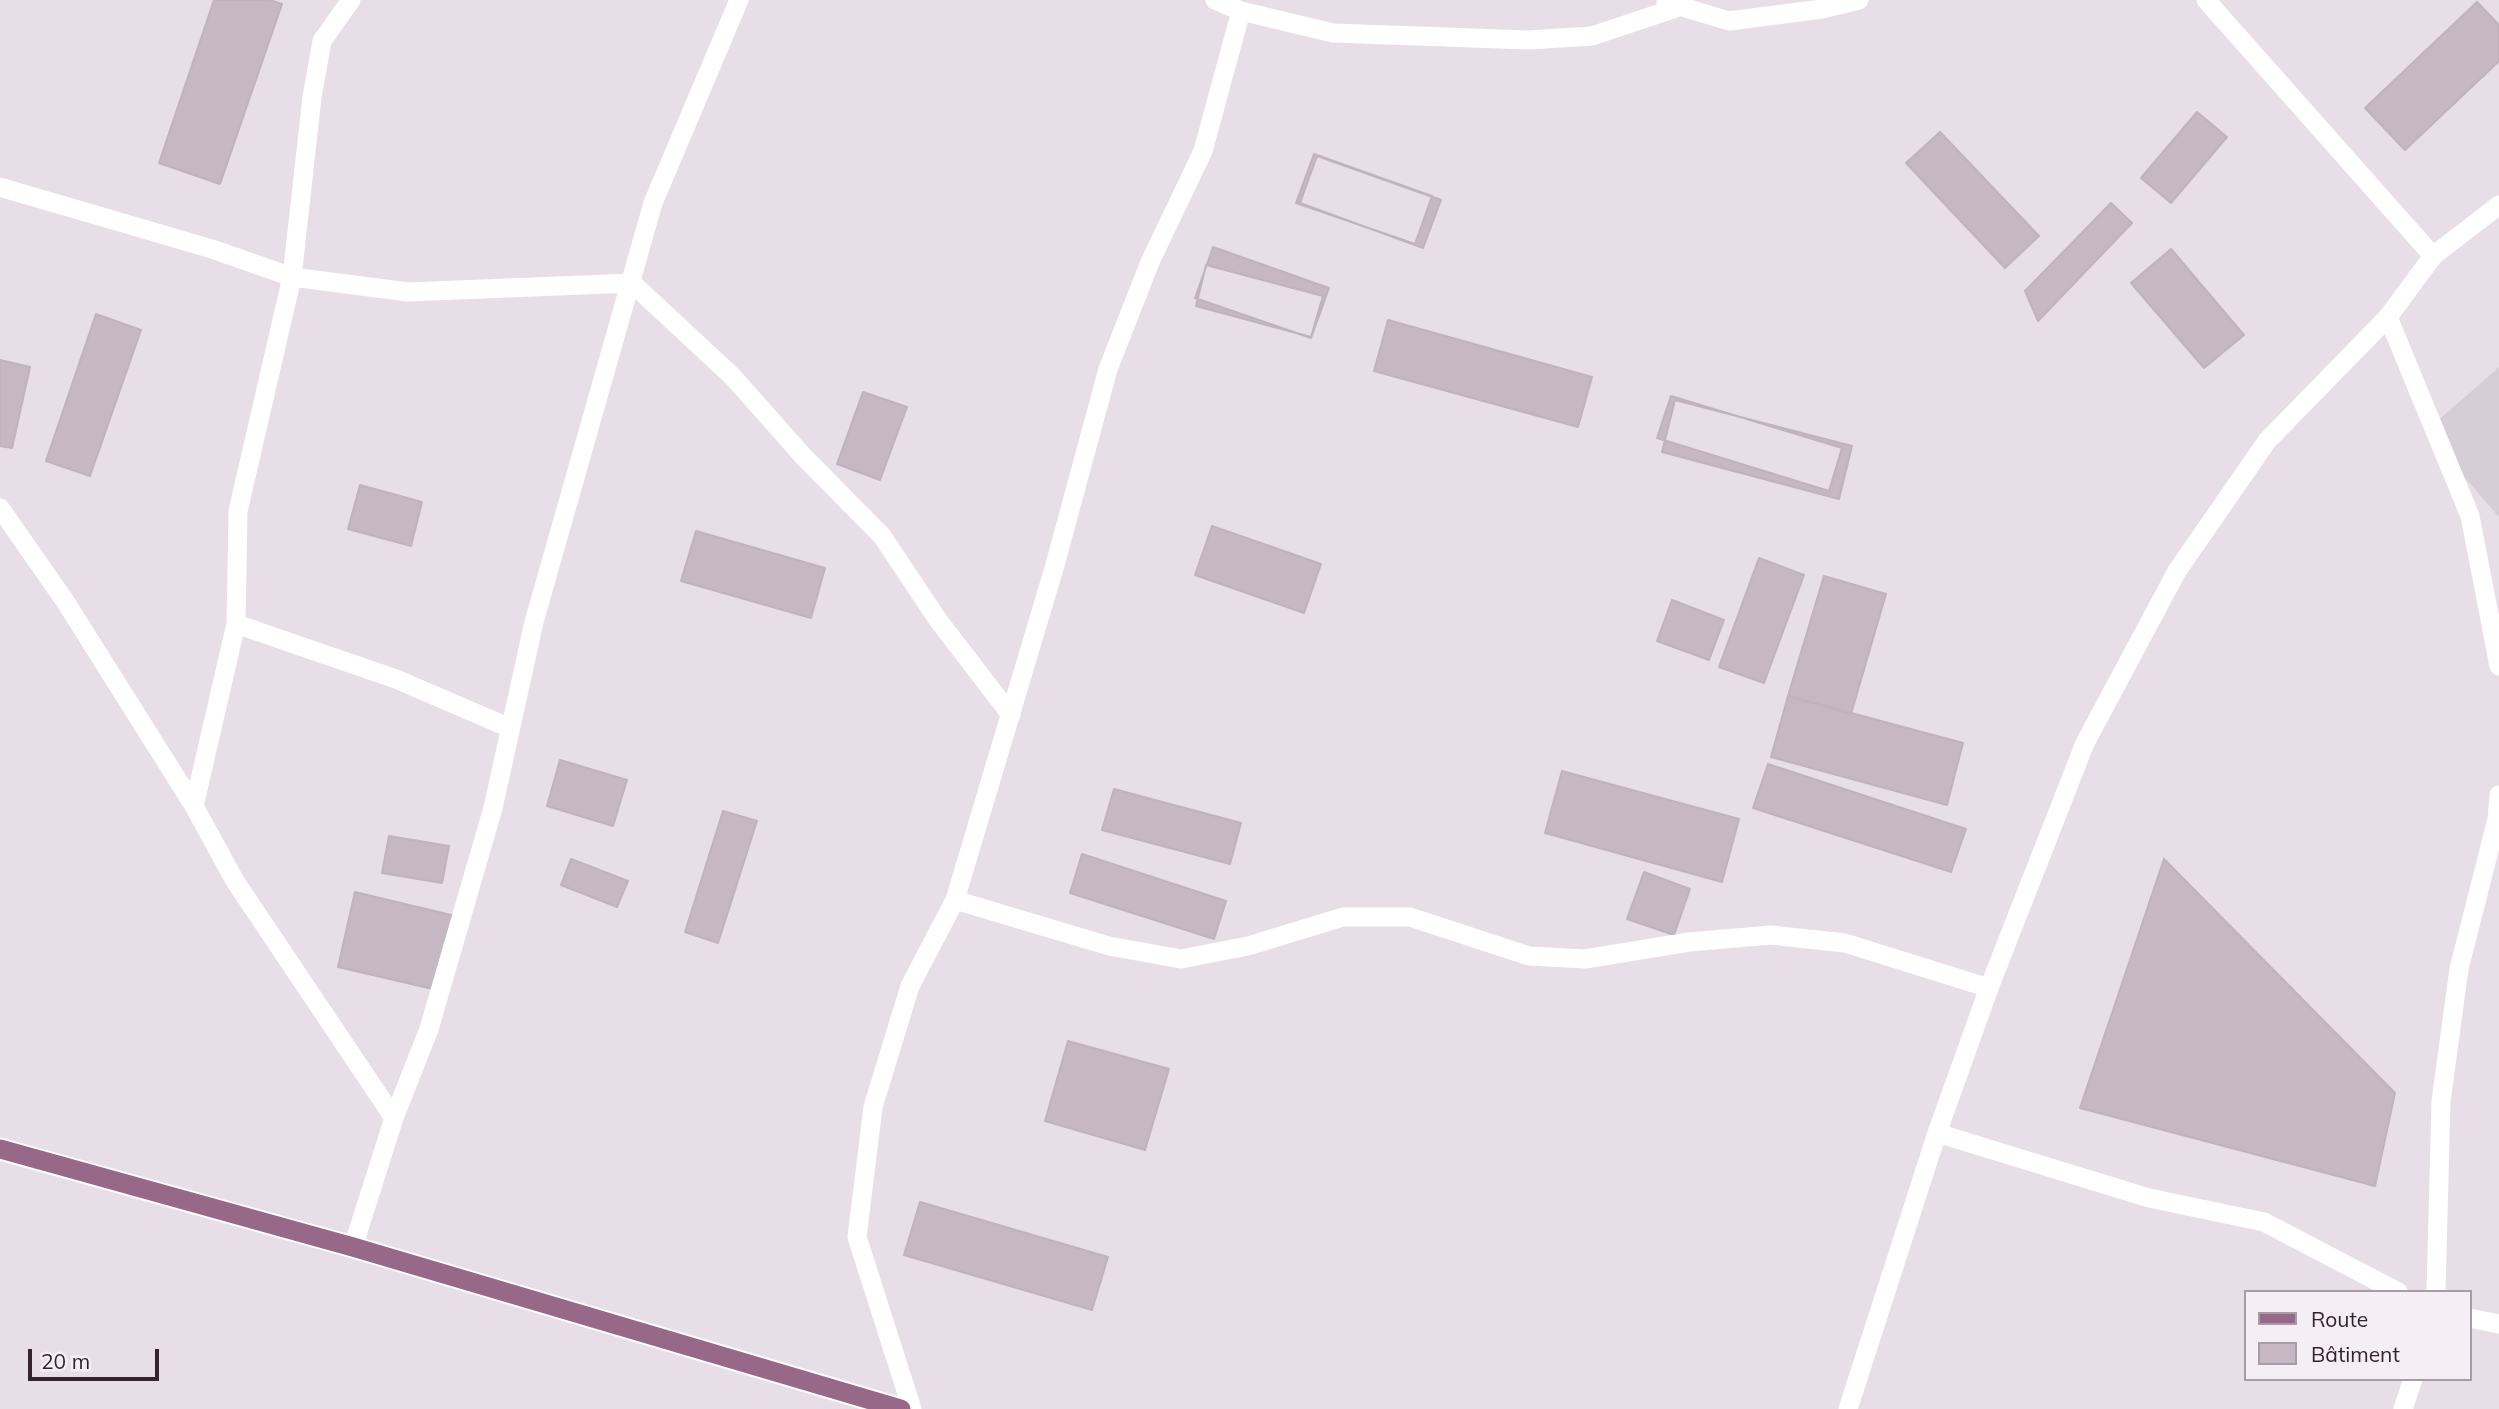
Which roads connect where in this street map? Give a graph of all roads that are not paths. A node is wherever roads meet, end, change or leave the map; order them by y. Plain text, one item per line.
1 (351, 0) edge
2 (739, 0) edge
3 (1214, 0) edge
4 (1859, 0) edge
5 (2206, 0) edge
6 (1669, 4) edge
7 (1241, 10) junction
8 (0, 187) edge
9 (2499, 205) edge
10 (2433, 256) junction
11 (292, 277) junction
12 (632, 283) junction
13 (2389, 317) junction
14 (0, 508) edge
15 (236, 624) junction
16 (2499, 666) edge
17 (1011, 715) junction
18 (510, 728) junction
19 (2499, 796) edge
20 (194, 806) junction
21 (955, 900) junction
22 (1989, 988) junction
23 (394, 1118) junction
24 (1937, 1133) junction
25 (0, 1149) edge
26 (353, 1247) junction
27 (2394, 1290) edge
28 (2436, 1290) edge
29 (2471, 1318) edge
30 (2499, 1324) edge
31 (2412, 1381) edge
32 (901, 1409) edge
33 (912, 1409) edge
34 (1848, 1409) edge
35 (2403, 1409) edge

1 - 11 street
2 - 12 street
3 - 7 street
4 - 6 street
5 - 10 street
6 - 7 street
7 - 17 street
8 - 11 street
9 - 10 street
10 - 13 street
11 - 12 street
11 - 15 street
12 - 17 street
12 - 18 street
13 - 16 street
13 - 22 street
14 - 20 street
15 - 18 street
15 - 20 street
17 - 21 street
18 - 23 street
19 - 28 street
20 - 23 street
21 - 22 street
21 - 33 street
22 - 24 street
23 - 26 street
24 - 27 street
24 - 34 street
25 - 26 main road
26 - 32 main road
29 - 30 street
31 - 35 street

